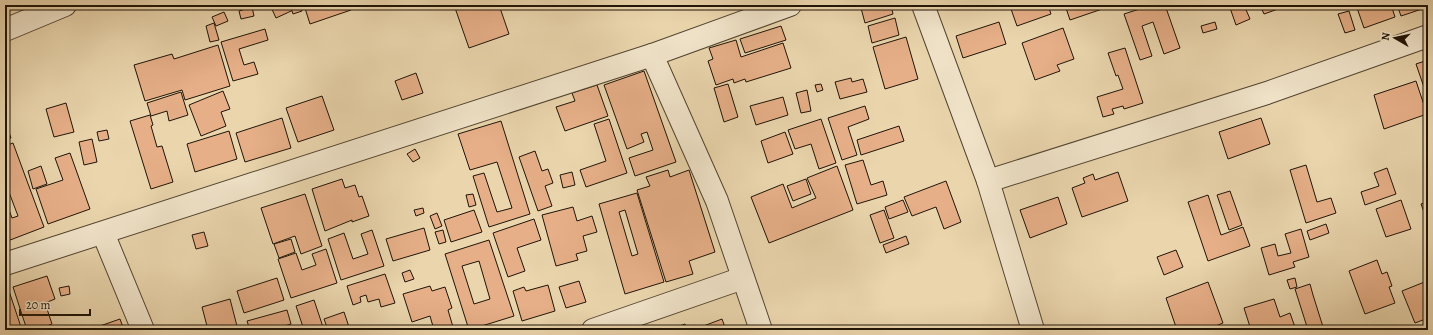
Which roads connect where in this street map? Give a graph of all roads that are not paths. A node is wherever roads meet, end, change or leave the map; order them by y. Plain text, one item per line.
1 (65, 5) edge
2 (790, 5) edge
3 (923, 5) edge
4 (5, 30) edge
5 (1428, 36) edge
6 (652, 55) junction
7 (988, 180) junction
8 (103, 233) junction
9 (5, 264) edge
10 (743, 278) junction
11 (143, 330) edge
12 (594, 330) edge
13 (761, 330) edge
14 (1034, 330) edge

1 - 4 street
2 - 6 street
3 - 7 street
5 - 7 street
6 - 8 street
6 - 10 street
7 - 14 street
8 - 9 street
8 - 11 street
10 - 12 street
10 - 13 street

